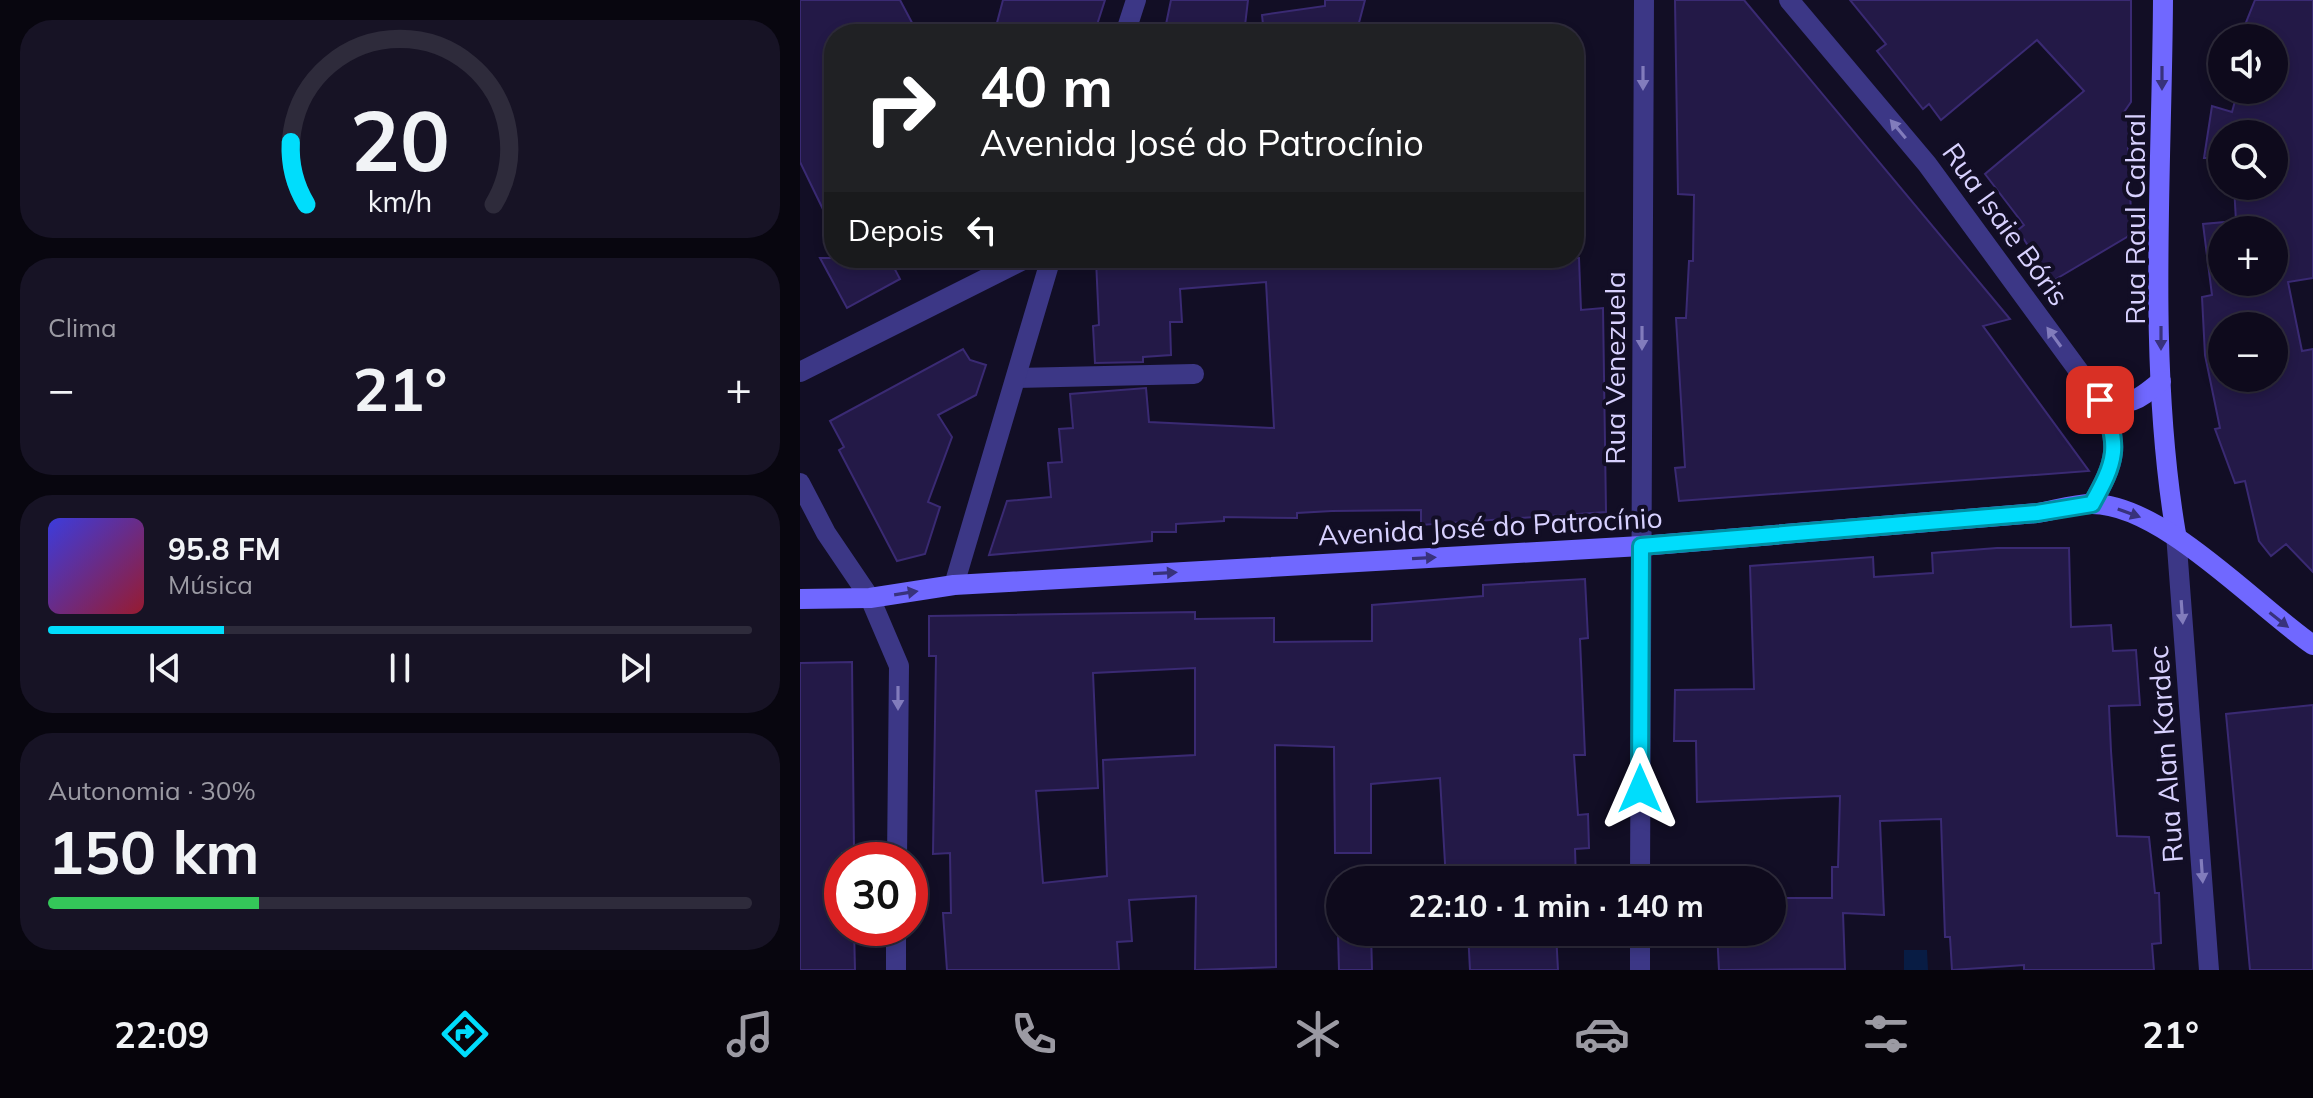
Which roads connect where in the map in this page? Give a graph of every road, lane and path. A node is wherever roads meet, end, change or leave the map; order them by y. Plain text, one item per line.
1 (1136, 0) edge
2 (1644, 0) edge
3 (1789, 0) edge
4 (2163, 0) edge
5 (1128, 24) edge
6 (1007, 268) edge
7 (1048, 268) edge
8 (800, 372) edge
9 (1194, 374) dead end
10 (1016, 378) junction
11 (2161, 381) junction
12 (2100, 400) junction
13 (800, 483) edge
14 (2092, 504) junction
15 (2176, 534) junction
16 (1641, 546) junction
17 (954, 585) junction
18 (870, 598) junction
19 (800, 599) edge
20 (2313, 645) edge
21 (897, 842) edge
22 (1640, 866) edge
23 (896, 946) edge
24 (1640, 946) edge
25 (896, 970) edge
26 (1640, 970) edge
27 (2209, 970) edge

1 - 5 street
2 -> 16 street, Rua Venezuela
12 -> 3 street, Rua Isaie Bóris
4 -> 11 street, Rua Raul Cabral
6 - 8 street
7 - 10 street
9 - 10 street
10 - 17 street
11 - 12 street
11 - 15 street, Rua Raul Cabral
12 - 14 street, Rua Isaie Bóris
13 - 18 street
14 -> 15 street, Avenida José do Patrocínio
14 - 16 street, Avenida José do Patrocínio
15 -> 20 street
15 -> 27 street, Rua Alan Kardec
17 -> 16 street, Avenida José do Patrocínio
16 - 22 street, Rua Venezuela
18 -> 17 street, Avenida José do Patrocínio
18 - 19 street, Avenida José do Patrocínio
18 -> 21 street
23 - 25 street
24 - 26 street

